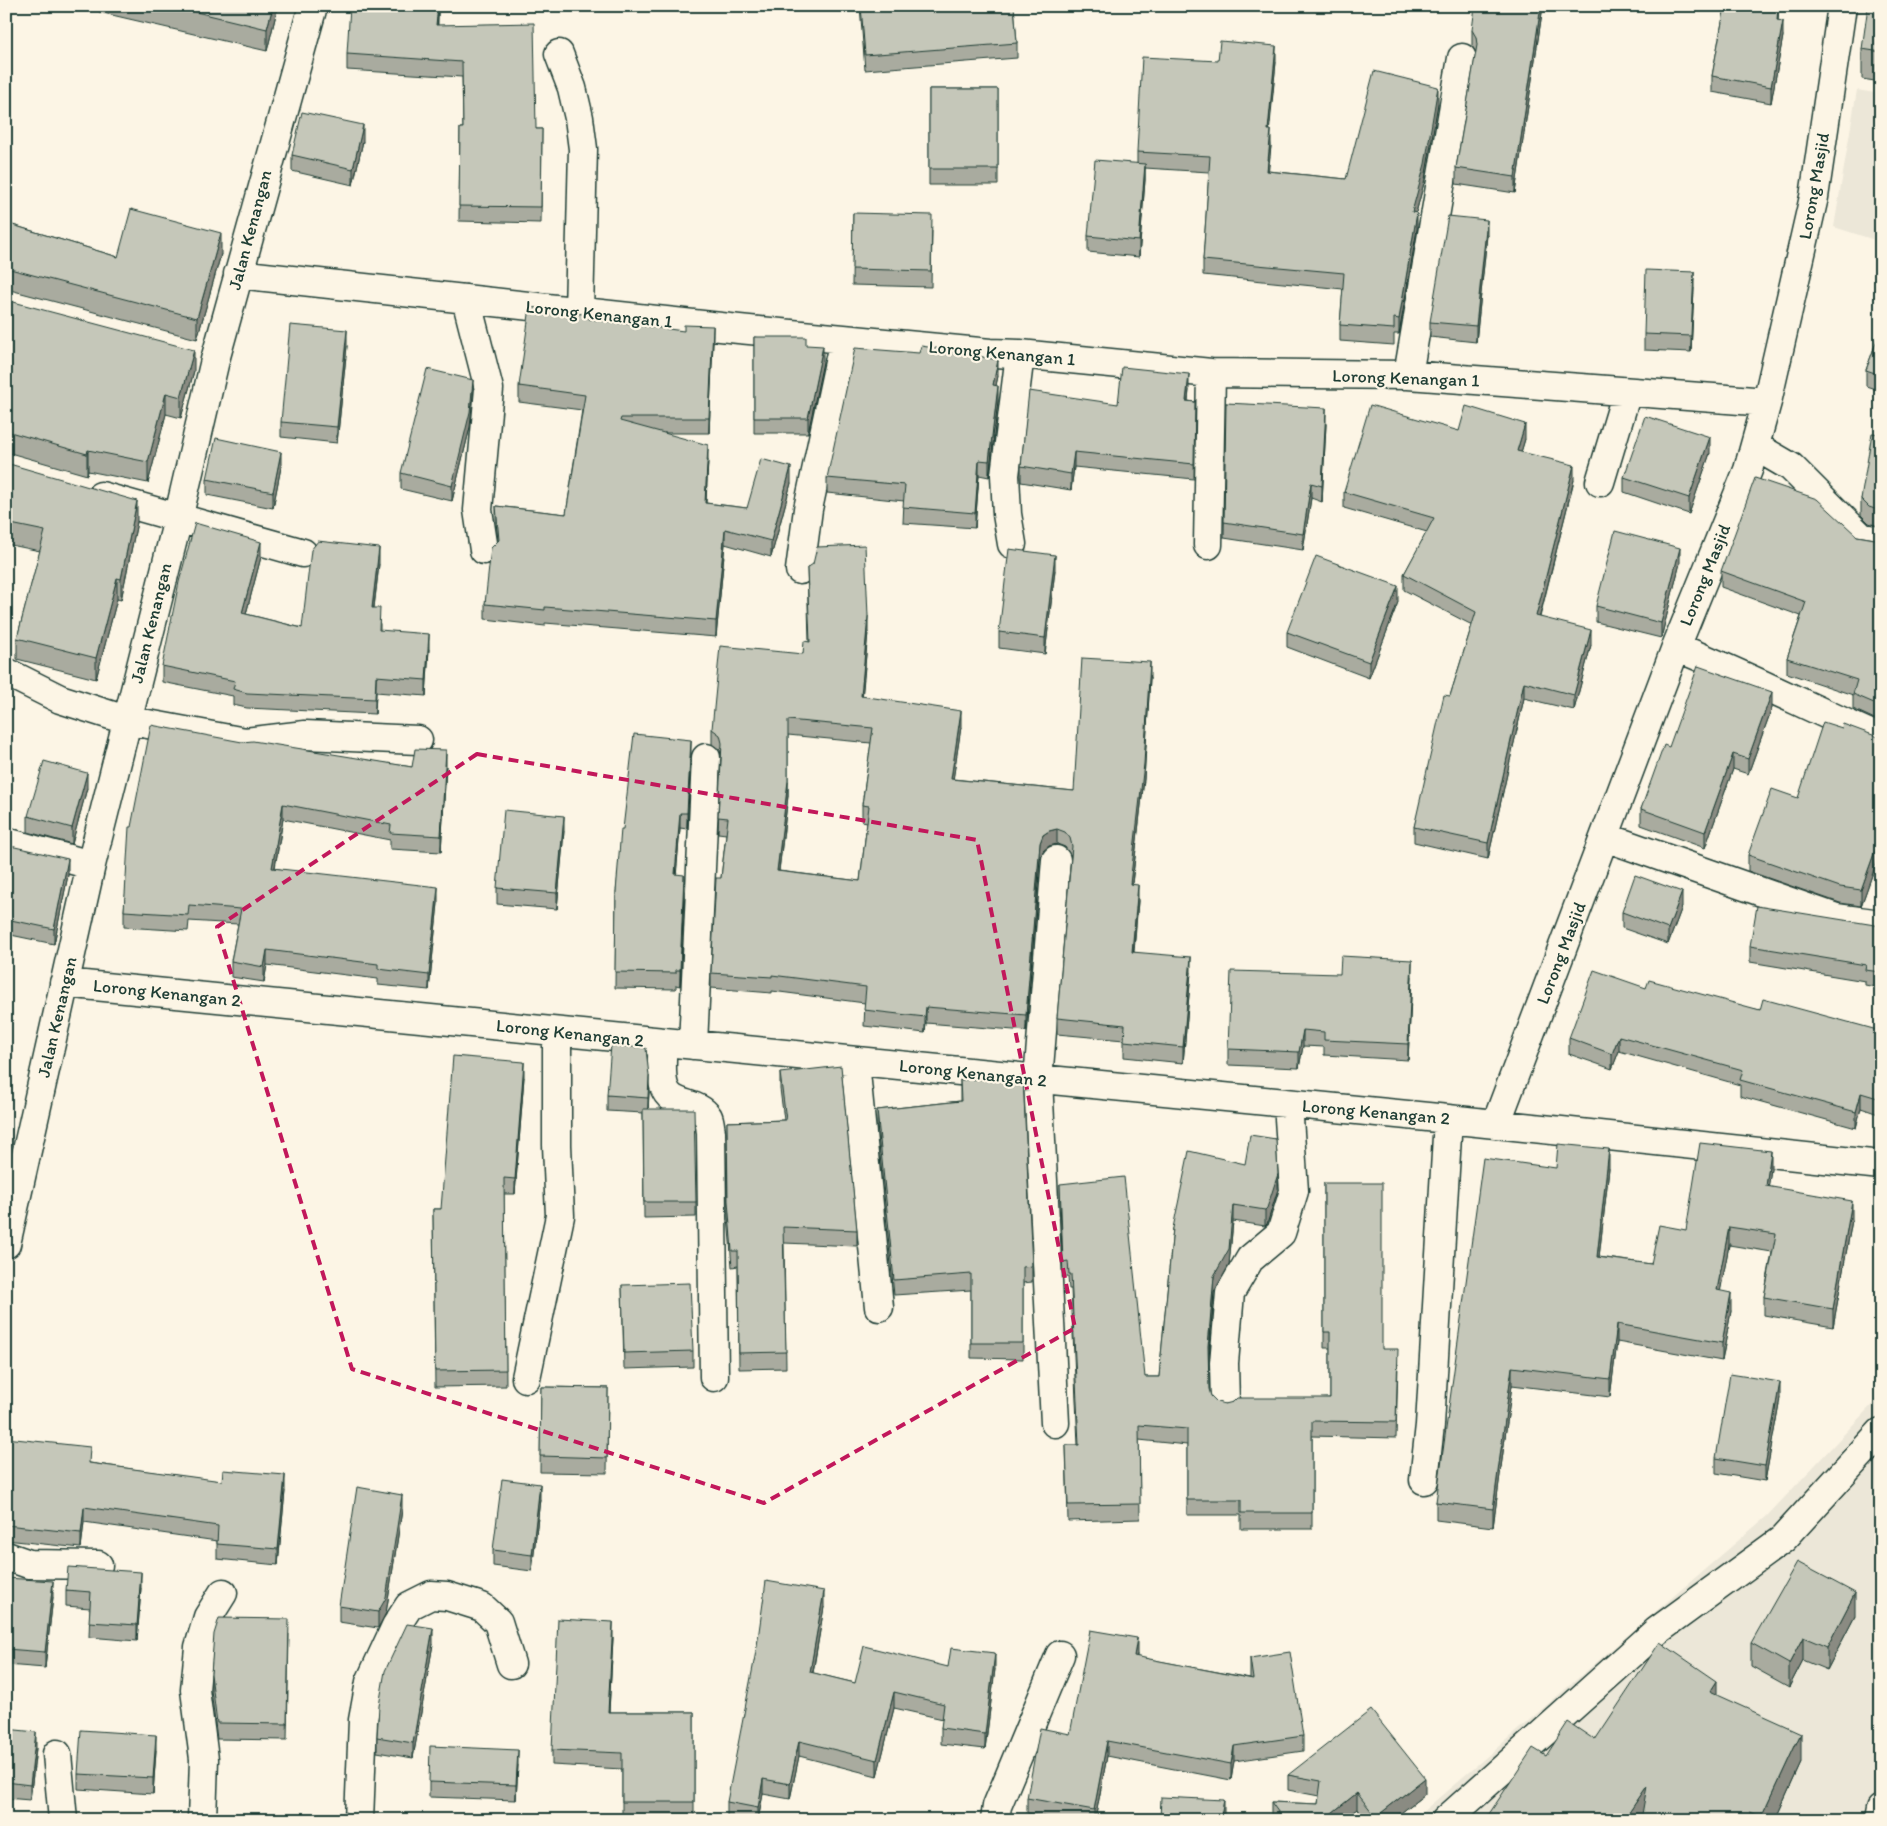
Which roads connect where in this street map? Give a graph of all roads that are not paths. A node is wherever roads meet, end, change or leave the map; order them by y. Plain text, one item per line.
1 (313, 6) edge
2 (1842, 6) edge
3 (559, 54) dead end
4 (1462, 58) dead end
5 (238, 274) junction
6 (466, 299) junction
7 (579, 312) junction
8 (844, 339) junction
9 (187, 352) edge
10 (1020, 354) junction
11 (216, 360) junction
12 (1211, 373) junction
13 (1408, 375) junction
14 (1627, 392) junction
15 (1768, 402) junction
16 (1755, 446) junction
17 (1600, 482) dead end
18 (73, 488) edge
19 (178, 518) junction
20 (1881, 542) edge
21 (1012, 544) dead end
22 (1208, 545) dead end
23 (484, 550) dead end
24 (303, 552) dead end
25 (800, 570) dead end
26 (1676, 647) junction
27 (6, 672) edge
28 (126, 720) junction
29 (1881, 739) edge
30 (418, 740) dead end
31 (706, 758) dead end
32 (1605, 837) junction
33 (6, 842) edge
34 (1056, 860) dead end
35 (91, 865) junction
36 (1881, 924) edge
37 (64, 983) junction
38 (557, 1032) junction
39 (662, 1042) junction
40 (692, 1045) junction
41 (855, 1062) junction
42 (1038, 1080) junction
43 (1288, 1104) junction
44 (1448, 1119) junction
45 (1496, 1124) junction
46 (1881, 1165) edge
47 (7, 1236) edge
48 (879, 1307) dead end
49 (714, 1377) dead end
50 (526, 1378) dead end
51 (1225, 1404) edge
52 (1055, 1423) dead end
53 (1881, 1432) edge
54 (1424, 1480) dead end
55 (6, 1556) edge
56 (98, 1566) dead end
57 (223, 1593) dead end
58 (1060, 1655) dead end
59 (511, 1664) dead end
60 (57, 1754) dead end
61 (1881, 1809) edge
62 (63, 1820) edge
63 (202, 1820) edge
64 (359, 1820) edge
65 (995, 1820) edge
66 (1446, 1820) edge
67 (1879, 1820) edge

1 - 5 street, Jalan Kenangan
2 - 15 street, Lorong Masjid
3 - 7 street
4 - 13 street
5 - 6 street, Lorong Kenangan 1
5 - 11 street, Jalan Kenangan
6 - 7 street, Lorong Kenangan 1
6 - 23 street
7 - 8 street, Lorong Kenangan 1
8 - 10 street, Lorong Kenangan 1
8 - 25 street
9 - 11 street
10 - 12 street, Lorong Kenangan 1
10 - 21 street
11 - 19 street, Jalan Kenangan
12 - 13 street, Lorong Kenangan 1
12 - 22 street
13 - 14 street, Lorong Kenangan 1
14 - 15 street, Lorong Kenangan 1
14 - 17 street
15 - 16 street, Lorong Masjid
16 - 20 street
16 - 26 street, Lorong Masjid
18 - 19 street
19 - 24 street
19 - 28 street, Jalan Kenangan
26 - 29 street
26 - 32 street, Lorong Masjid
27 - 28 street
28 - 30 street
28 - 35 street, Jalan Kenangan
31 - 40 street
32 - 36 street
32 - 45 street, Lorong Masjid
33 - 35 street
34 - 42 street
35 - 37 street, Jalan Kenangan
37 - 38 street, Lorong Kenangan 2
37 - 47 street, Jalan Kenangan
38 - 39 street, Lorong Kenangan 2
38 - 50 street
39 - 40 street, Lorong Kenangan 2
39 - 49 street
40 - 41 street, Lorong Kenangan 2
41 - 42 street, Lorong Kenangan 2
41 - 48 street
42 - 43 street, Lorong Kenangan 2
42 - 52 street
43 - 44 street, Lorong Kenangan 2
43 - 51 street
44 - 45 street, Lorong Kenangan 2
44 - 54 street
45 - 46 street, Lorong Kenangan 2
53 - 66 street
55 - 56 street
57 - 63 street
58 - 65 street
59 - 64 street
60 - 62 street
61 - 67 street

